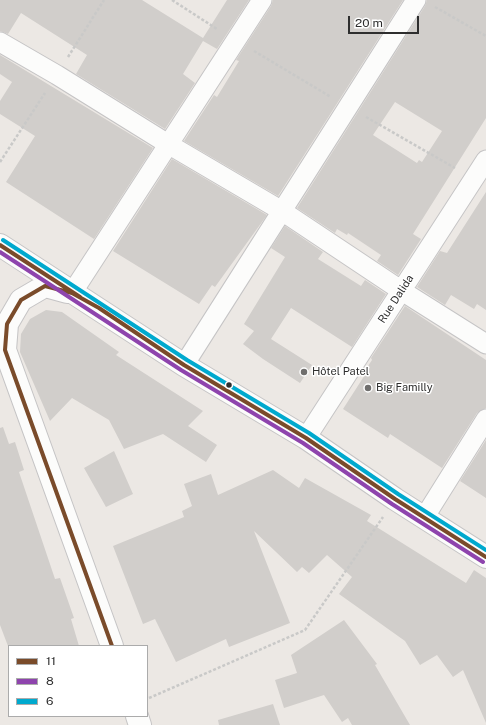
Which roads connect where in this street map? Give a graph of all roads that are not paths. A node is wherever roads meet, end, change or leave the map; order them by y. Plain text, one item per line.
1 (262, 0) edge
2 (423, 2) edge
3 (0, 42) edge
4 (168, 144) junction
5 (486, 160) edge
6 (282, 211) junction
7 (0, 245) edge
8 (402, 291) junction
9 (72, 293) junction
10 (2, 343) edge
11 (486, 344) edge
12 (184, 365) junction
13 (486, 419) edge
14 (306, 438) junction
15 (424, 518) junction
16 (486, 557) edge
17 (112, 645) edge

1 - 4 street
2 - 6 street
3 - 4 street
4 - 6 street
4 - 9 street
5 - 8 street, Rue Dalida
6 - 8 street
6 - 12 street
7 - 9 street
8 - 11 street
8 - 14 street, Rue Dalida
9 - 10 street
9 - 12 street
10 - 17 street
12 - 14 street
13 - 15 street
14 - 15 street
15 - 16 street

